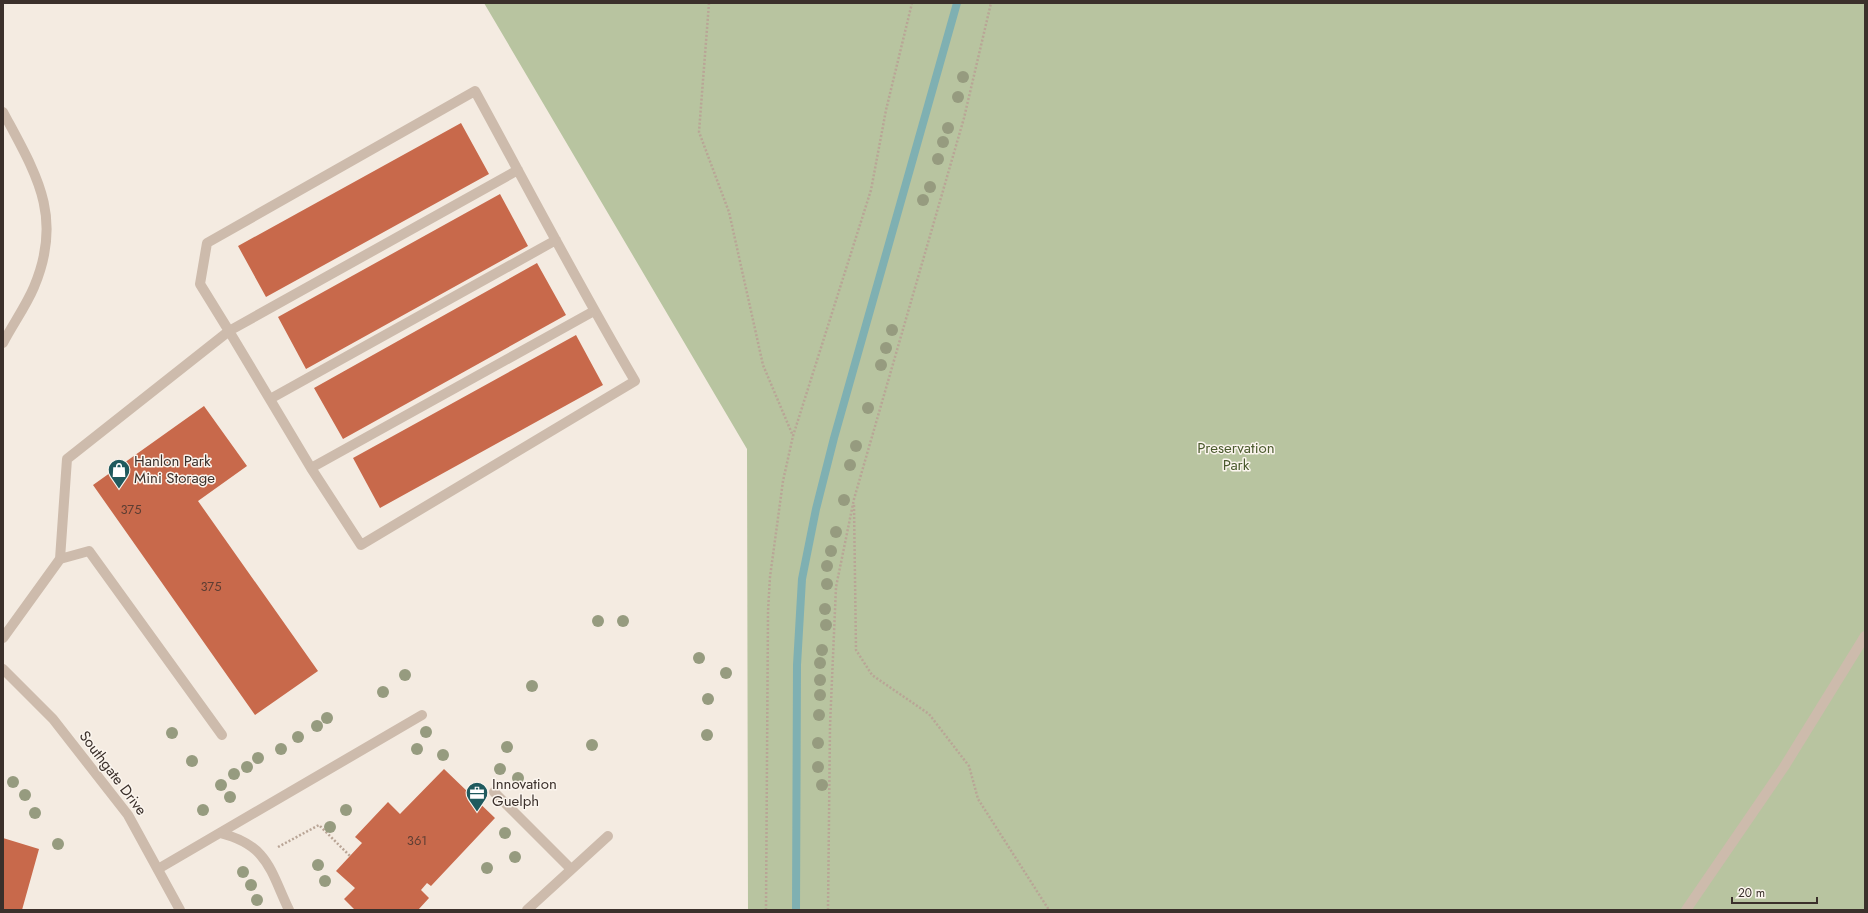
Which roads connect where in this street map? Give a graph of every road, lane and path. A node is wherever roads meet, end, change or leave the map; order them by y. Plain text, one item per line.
1 (708, 3) edge
2 (912, 3) edge
3 (991, 3) edge
4 (3, 112) edge
5 (518, 170) junction
6 (556, 240) junction
7 (594, 311) junction
8 (229, 331) junction
9 (3, 342) edge
10 (270, 399) junction
11 (793, 436) junction
12 (311, 468) junction
13 (854, 499) junction
14 (60, 559) junction
15 (1865, 636) edge
16 (3, 638) edge
17 (3, 669) edge
18 (422, 716) dead end
19 (222, 736) dead end
20 (494, 792) dead end
21 (220, 833) junction
22 (608, 836) dead end
23 (350, 856) dead end
24 (262, 857) junction
25 (158, 869) junction
26 (572, 869) junction
27 (180, 910) edge
28 (289, 910) edge
29 (527, 910) edge
30 (766, 910) edge
31 (828, 910) edge
32 (1049, 910) edge
33 (1686, 910) edge

1 - 11 path
2 - 11 path
3 - 13 path
4 - 9 street
5 - 6 street
5 - 8 street
5 - 8 street
6 - 7 street
6 - 10 street
7 - 12 street
7 - 12 street
8 - 10 street
8 - 14 street
10 - 12 street
11 - 30 path
13 - 31 path
13 - 32 path
14 - 16 street
14 - 19 street
15 - 33 street
17 - 25 street, Southgate Drive
18 - 21 street
20 - 26 street
21 - 24 street
21 - 25 street
22 - 26 street
23 - 24 path
24 - 28 street
25 - 27 street, Southgate Drive
26 - 29 street

